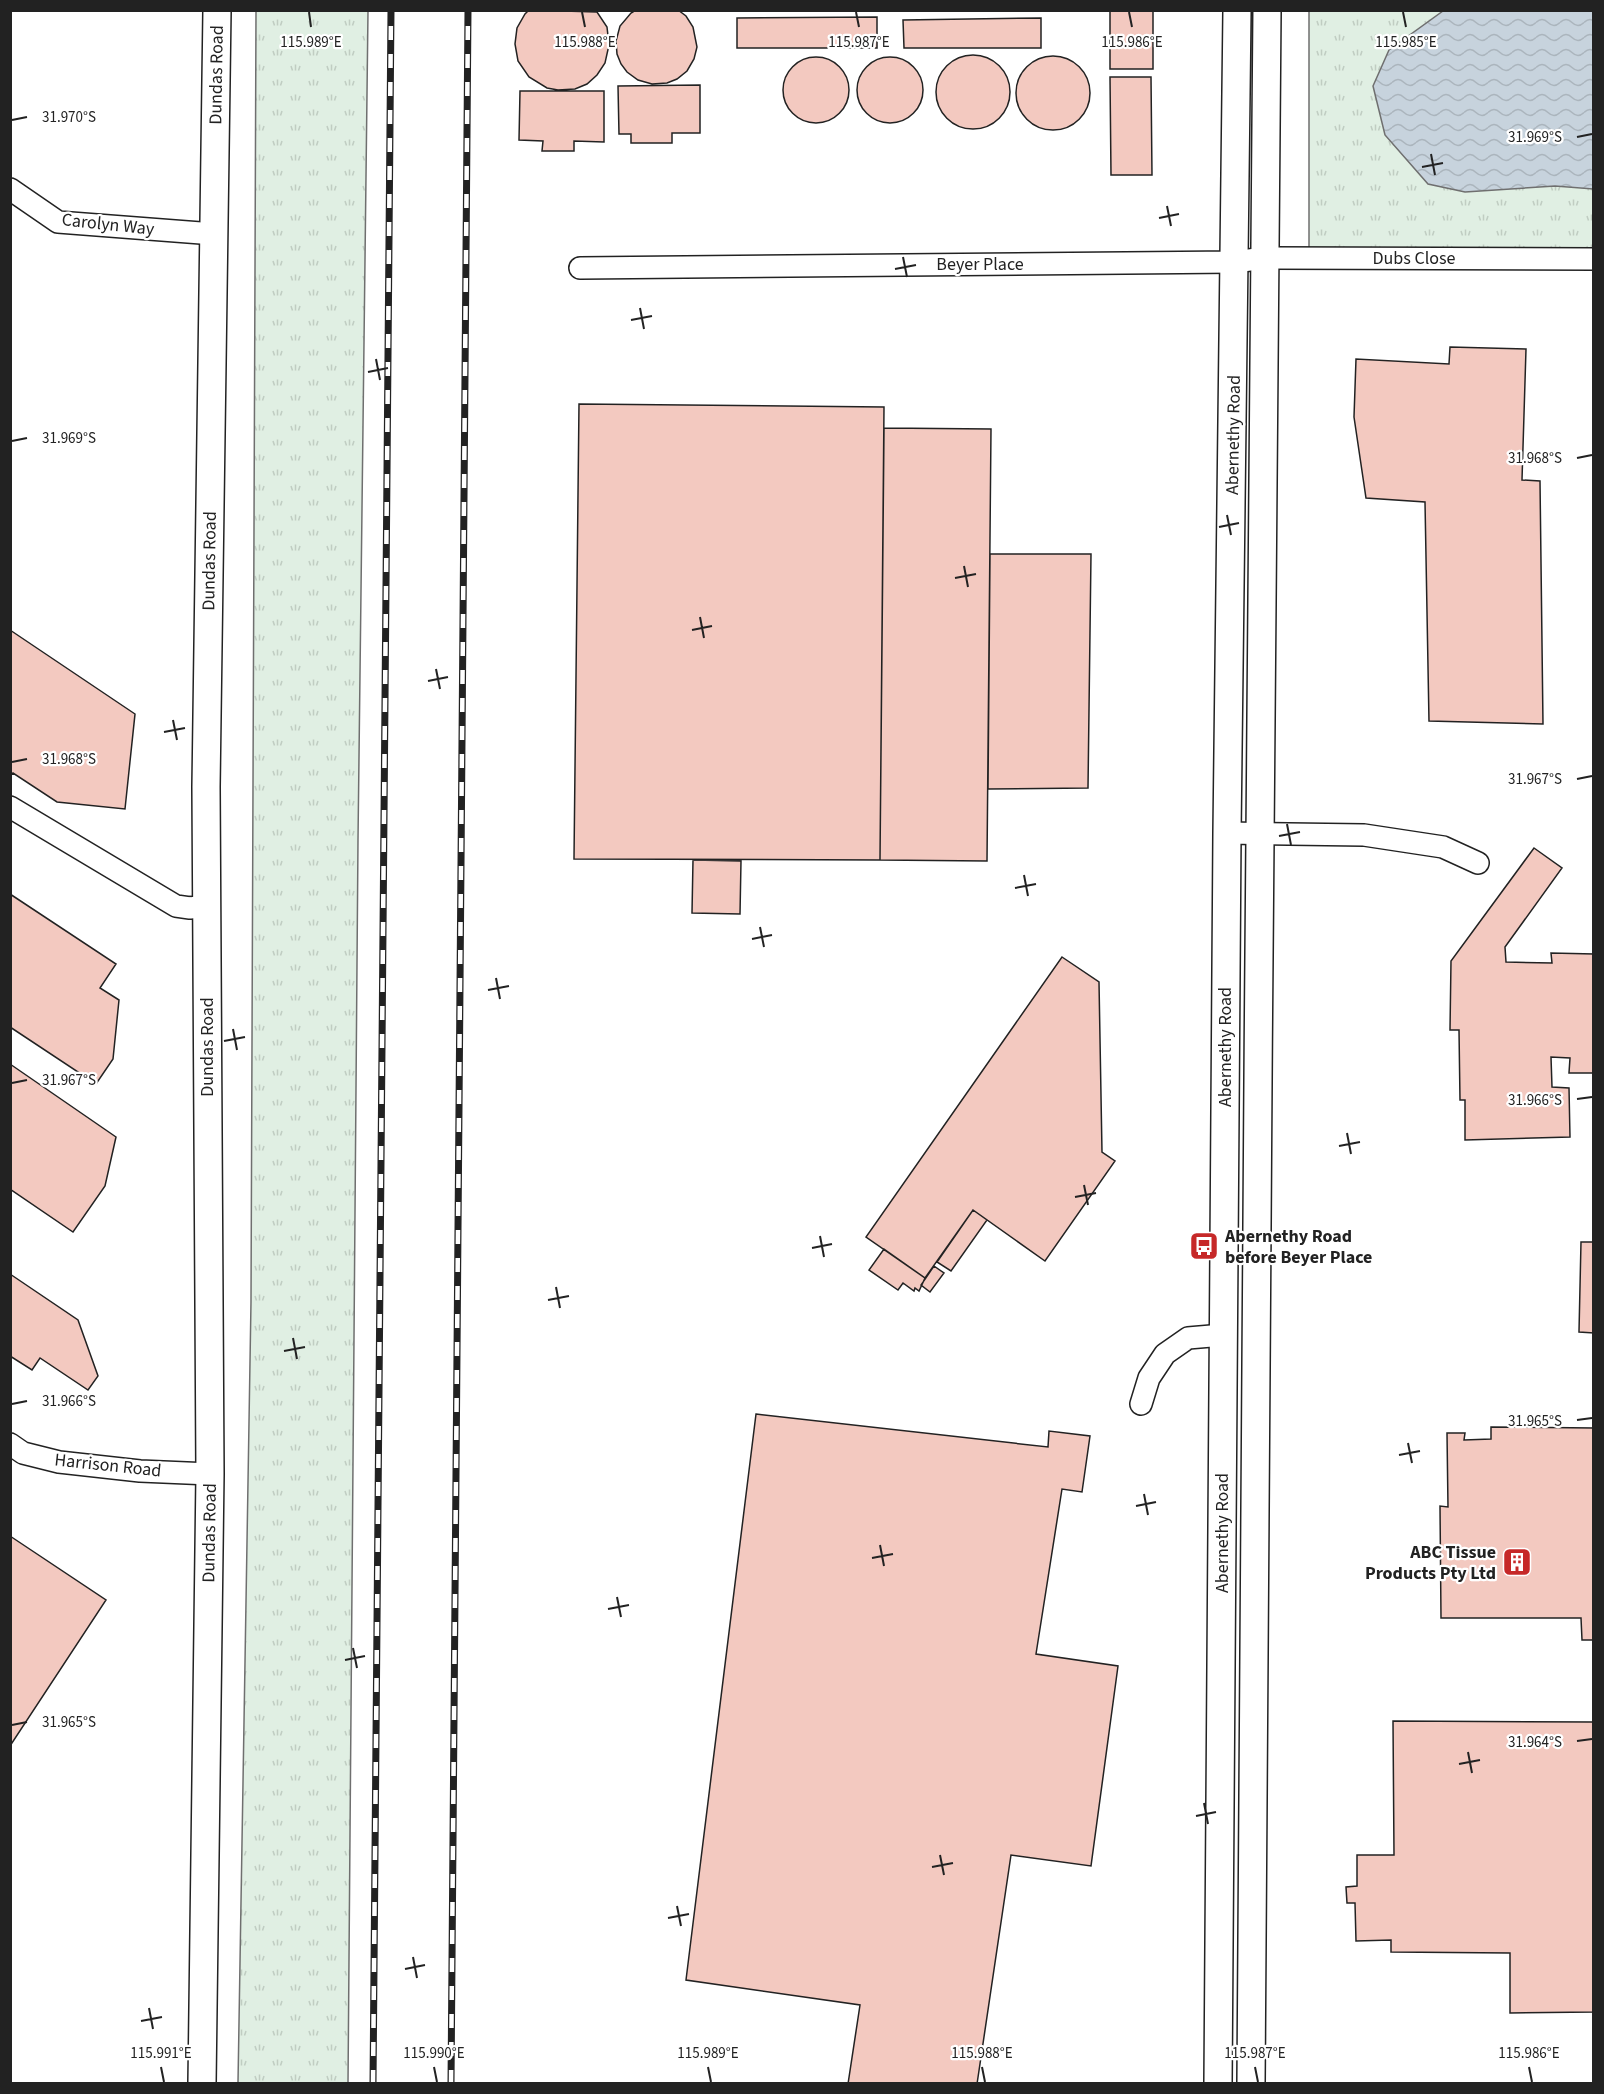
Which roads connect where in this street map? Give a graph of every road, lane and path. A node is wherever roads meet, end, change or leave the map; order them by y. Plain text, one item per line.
1 (217, 10) edge
2 (1237, 10) edge
3 (1267, 10) edge
4 (10, 189) edge
5 (214, 234) junction
6 (1264, 258) junction
7 (1593, 259) edge
8 (1235, 262) junction
9 (580, 268) dead end
10 (10, 807) edge
11 (1227, 833) junction
12 (1260, 834) junction
13 (1478, 863) dead end
14 (206, 906) junction
15 (1223, 1335) junction
16 (1223, 1395) junction
17 (1257, 1397) junction
18 (1141, 1404) dead end
19 (10, 1444) edge
20 (210, 1474) junction
21 (202, 2084) edge
22 (1218, 2084) edge
23 (1251, 2084) edge

1 - 5 main road, Dundas Road
2 - 8 main road, Abernethy Road
3 - 6 main road, Abernethy Road
4 - 5 street, Carolyn Way
5 - 14 main road, Dundas Road
6 - 7 street, Dubs Close
6 - 8 street, Dubs Close
6 - 12 main road, Abernethy Road
8 - 9 street, Beyer Place
8 - 11 main road, Abernethy Road
10 - 14 street
11 - 12 street
11 - 15 main road, Abernethy Road
12 - 13 street
12 - 17 main road, Abernethy Road
14 - 20 main road, Dundas Road
15 - 16 main road, Abernethy Road
15 - 18 street
16 - 17 main road
16 - 22 main road, Abernethy Road
17 - 23 main road, Abernethy Road
19 - 20 street, Harrison Road
20 - 21 main road, Dundas Road

